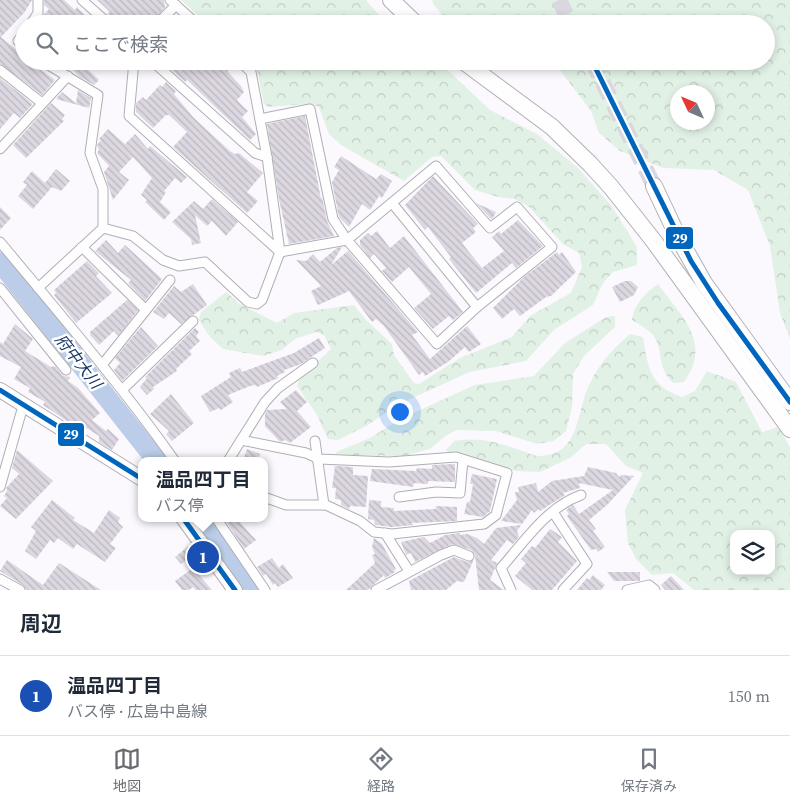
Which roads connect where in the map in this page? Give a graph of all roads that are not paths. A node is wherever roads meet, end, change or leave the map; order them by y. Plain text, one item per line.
1 (38, 0) edge
2 (82, 0) edge
3 (390, 0) edge
4 (173, 2) edge
5 (37, 15) edge
6 (99, 15) edge
7 (164, 15) edge
8 (187, 15) edge
9 (406, 15) edge
10 (0, 70) edge
11 (58, 70) edge
12 (133, 70) edge
13 (162, 70) edge
14 (249, 70) edge
15 (475, 70) edge
16 (68, 76) junction
17 (42, 103) junction
18 (260, 119) junction
19 (1, 148) edge
20 (267, 157) junction
21 (654, 186) tunnel mouth
22 (392, 203) junction
23 (103, 228) junction
24 (347, 240) junction
25 (0, 242) edge
26 (82, 247) junction
27 (280, 252) junction
28 (170, 280) dead end
29 (0, 288) edge
30 (38, 288) junction
31 (477, 307) junction
32 (146, 310) junction
33 (193, 321) dead end
34 (313, 363) dead end
35 (102, 365) junction
36 (66, 370) dead end
37 (0, 390) edge
38 (122, 390) junction
39 (784, 402) edge
40 (23, 406) junction
41 (790, 429) edge
42 (241, 440) junction
43 (315, 441) dead end
44 (173, 457) edge
45 (230, 457) edge
46 (319, 459) junction
47 (463, 460) junction
48 (138, 477) edge
49 (0, 487) edge
50 (581, 495) dead end
51 (399, 497) dead end
52 (268, 498) edge
53 (324, 505) junction
54 (553, 512) junction
55 (186, 522) edge
56 (219, 522) edge
57 (385, 533) junction
58 (469, 556) dead end
59 (409, 571) junction
60 (0, 578) edge
61 (232, 589) edge
62 (20, 590) edge
63 (265, 590) edge
64 (376, 590) edge
65 (511, 590) edge
66 (563, 590) edge
67 (627, 590) edge
68 (655, 590) edge

1 - 5 street
2 - 6 street
3 - 9 highway
4 - 7 street
4 - 8 street
10 - 17 street
11 - 16 street
12 - 27 street
13 - 20 street
14 - 18 street
15 - 39 highway
16 - 17 street
16 - 23 street
17 - 19 street
18 - 20 street
18 - 24 street
20 - 27 street
21 - 39 highway
22 - 24 street
22 - 31 street
22 - 31 street
23 - 26 street
23 - 27 street
24 - 27 street
24 - 31 street
25 - 30 street
26 - 30 street
26 - 32 street
28 - 32 street
29 - 36 street
30 - 35 street
32 - 35 street
33 - 38 street
34 - 42 street
35 - 38 street
37 - 40 main road
38 - 44 street
39 - 41 highway
40 - 48 main road
40 - 49 street
42 - 45 street
42 - 46 street
43 - 46 street
46 - 47 street
46 - 53 street
47 - 51 street
47 - 57 street
50 - 54 street
52 - 53 street
53 - 57 street
54 - 65 street
54 - 66 street
55 - 61 main road
56 - 63 street
57 - 59 street
58 - 59 street
59 - 64 street
60 - 62 street
67 - 68 street

